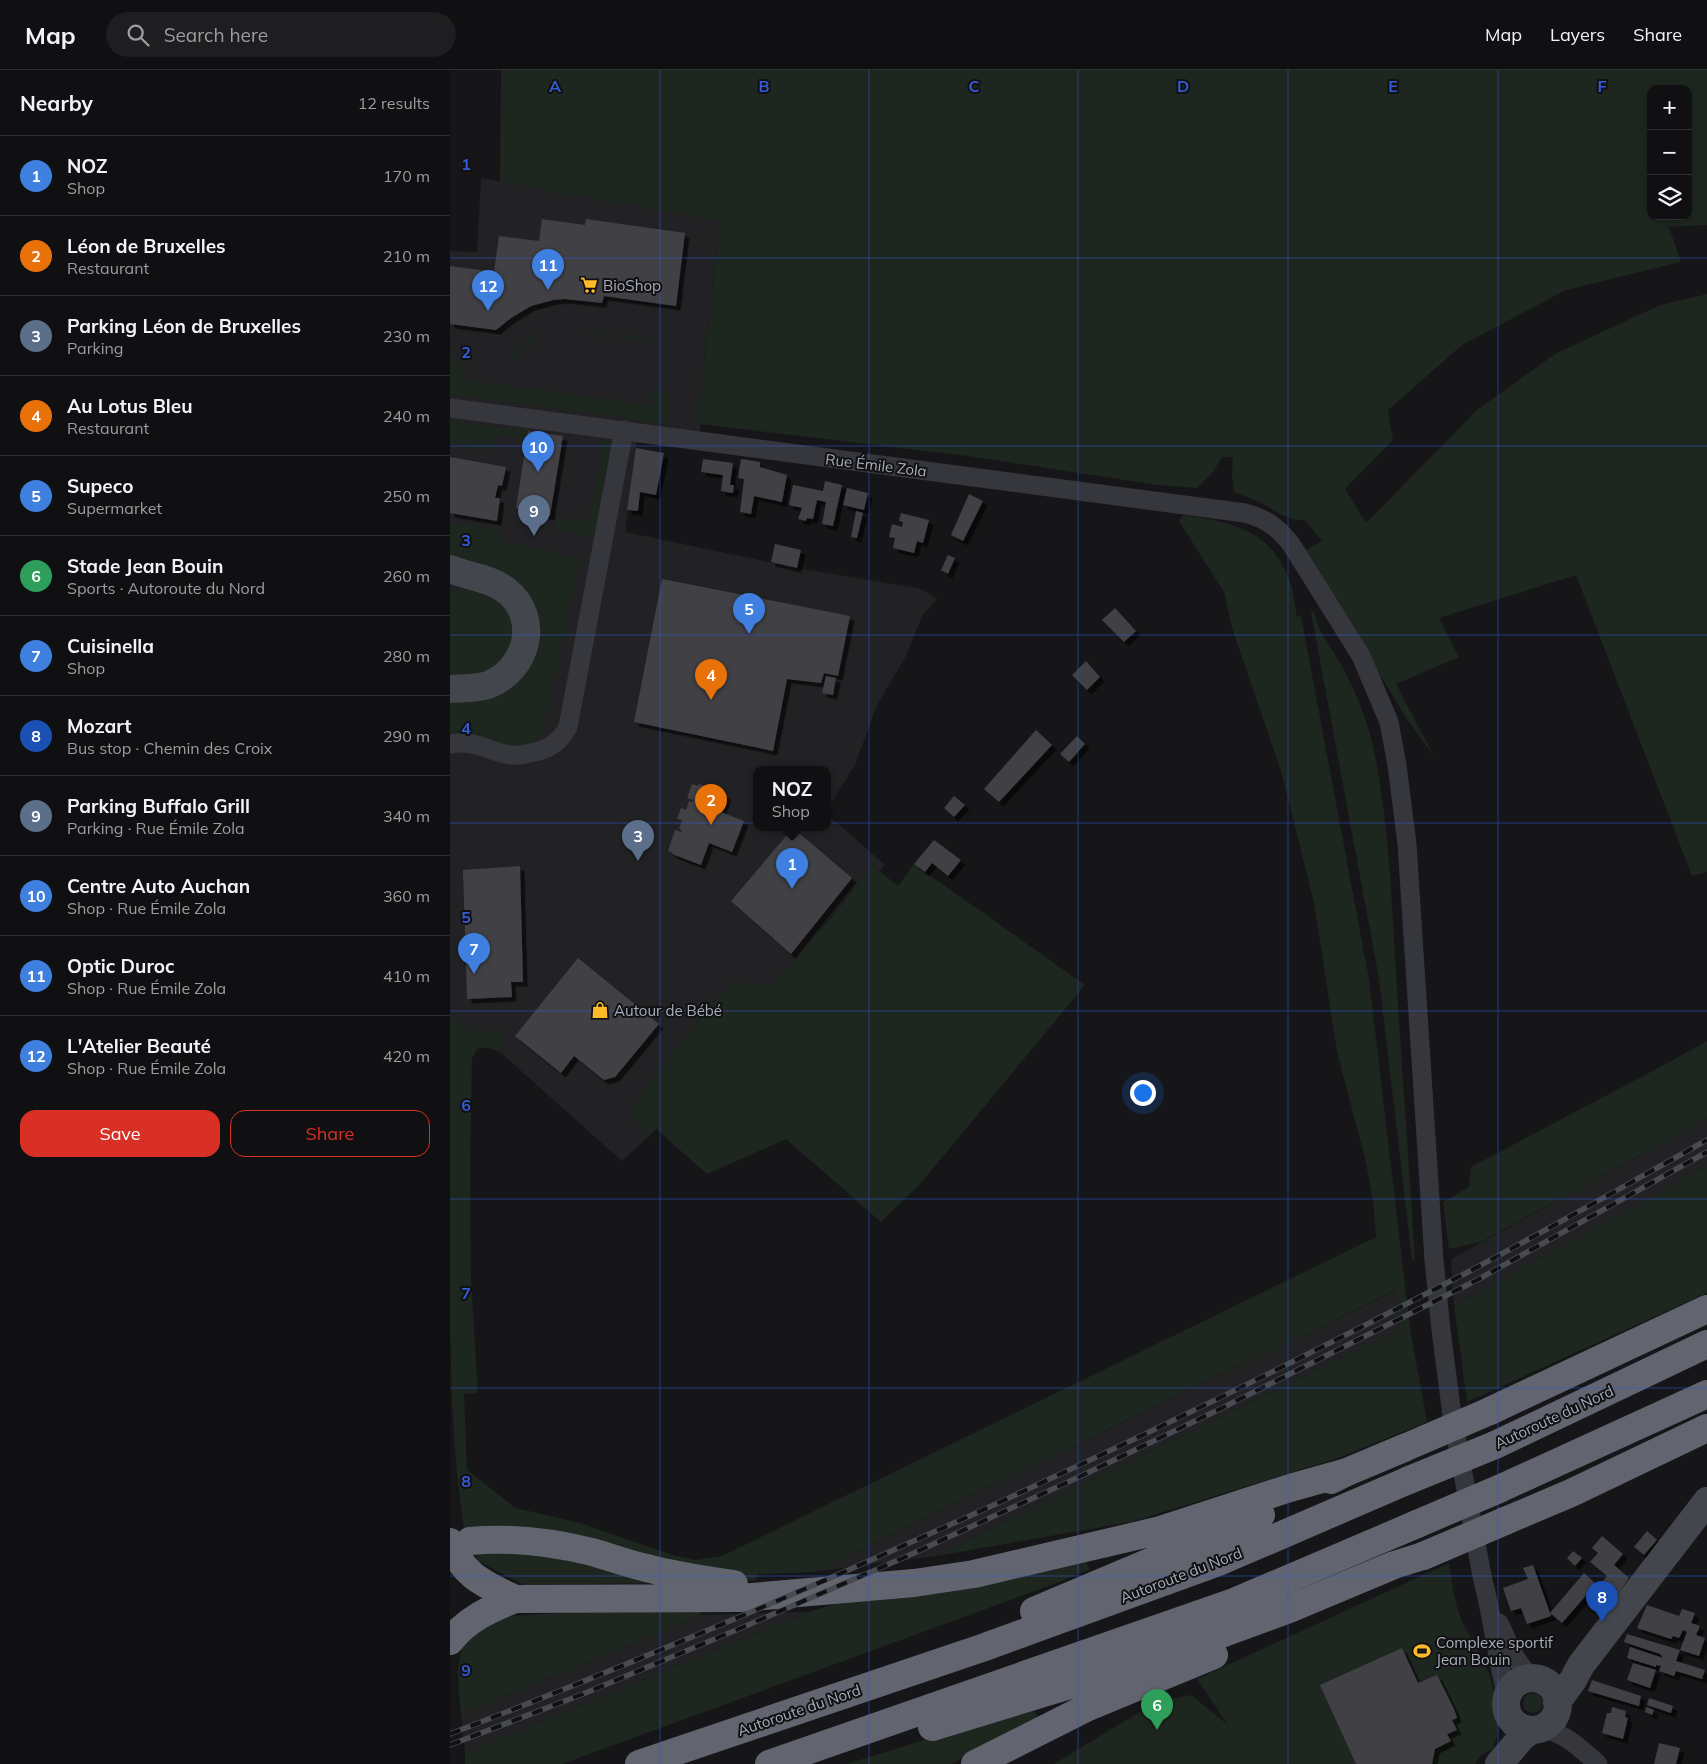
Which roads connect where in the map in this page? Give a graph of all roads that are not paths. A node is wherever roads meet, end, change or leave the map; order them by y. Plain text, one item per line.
1 (450, 408) edge
2 (624, 430) junction
3 (450, 569) edge
4 (463, 581) edge
5 (450, 689) edge
6 (450, 744) edge
7 (1707, 1309) edge
8 (1707, 1344) edge
9 (1707, 1394) edge
10 (1707, 1428) edge
11 (1347, 1472) junction
12 (1707, 1501) edge
13 (460, 1541) edge
14 (1424, 1556) junction
15 (808, 1592) junction
16 (515, 1598) junction
17 (1490, 1607) junction
18 (450, 1641) edge
19 (982, 1648) junction
20 (1535, 1706) junction
21 (823, 1746) junction
22 (1502, 1761) edge
23 (639, 1764) edge
24 (769, 1764) edge
25 (975, 1764) edge
26 (1598, 1764) edge

1 - 2 street, Rue Émile Zola
2 - 6 street
2 - 17 street, Rue Émile Zola
3 - 4 main road
4 - 5 main road
7 - 11 highway, bridge
8 - 19 highway, Autoroute du Nord, bridge
9 - 21 highway, bridge
10 - 14 highway, bridge
11 - 15 highway
11 - 19 highway
12 - 20 main road
13 - 15 highway
13 - 16 highway
14 - 21 highway
14 - 25 highway
15 - 16 highway
16 - 18 highway
17 - 20 street
17 - 20 street
19 - 23 highway, Autoroute du Nord
20 - 22 main road
20 - 26 street
21 - 24 highway

